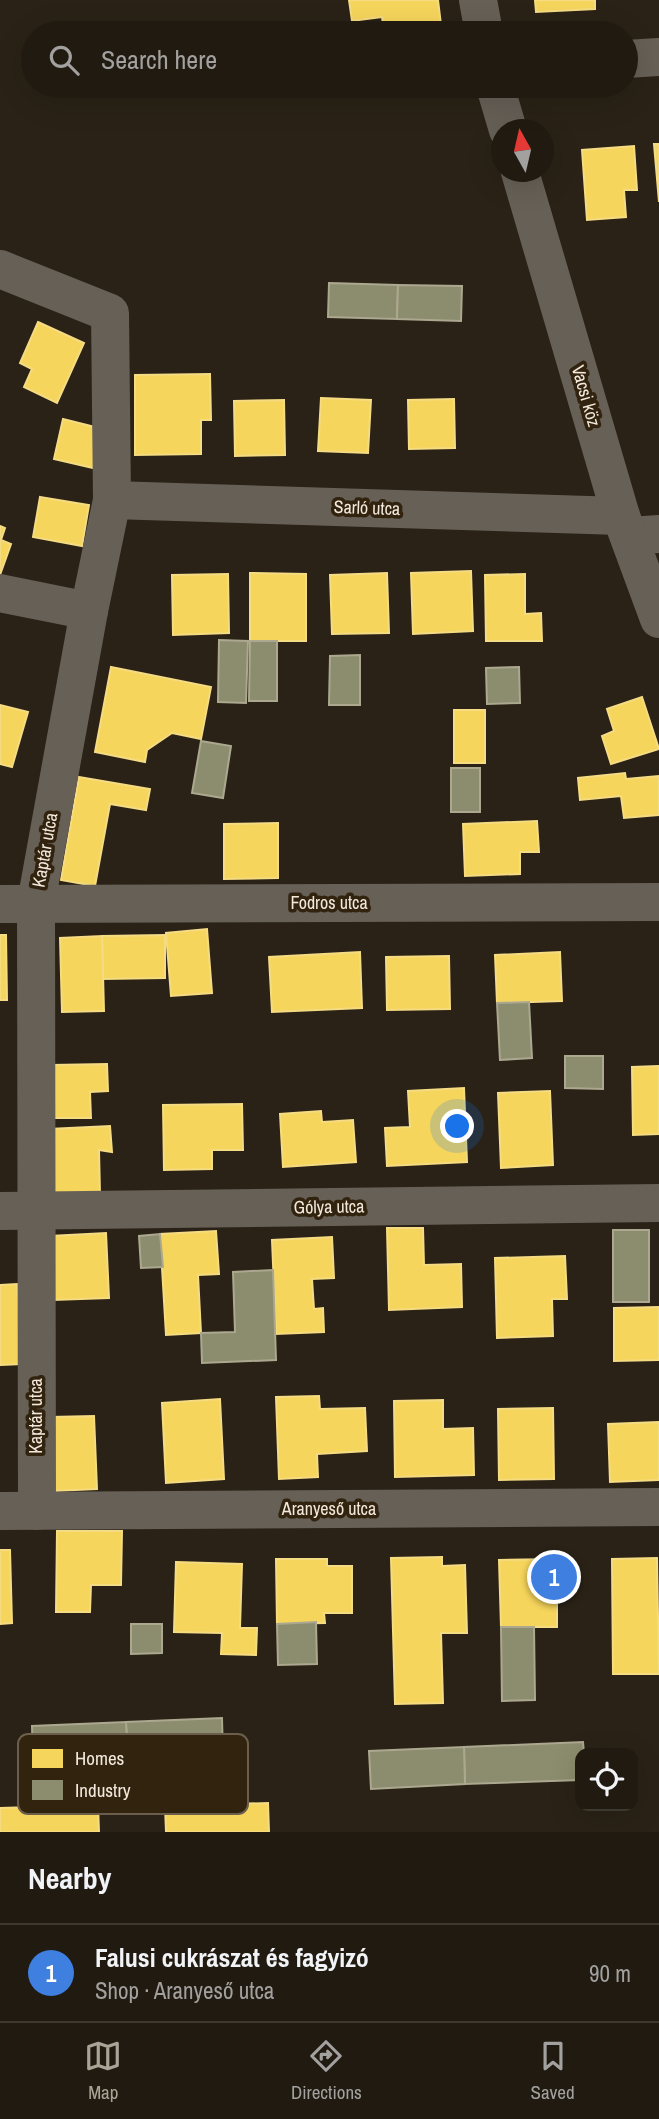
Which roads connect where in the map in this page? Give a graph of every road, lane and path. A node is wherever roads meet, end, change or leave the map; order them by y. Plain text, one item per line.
1 (478, 0) edge
2 (482, 21) edge
3 (659, 57) edge
4 (638, 58) edge
5 (499, 98) edge
6 (505, 119) edge
7 (523, 182) edge
8 (0, 270) edge
9 (112, 500) junction
10 (636, 529) edge
11 (0, 593) edge
12 (89, 611) junction
13 (659, 619) edge
14 (659, 902) edge
15 (18, 903) edge
16 (659, 1203) edge
17 (18, 1211) edge
18 (659, 1507) edge
19 (18, 1511) edge

1 - 2 street
3 - 4 street
5 - 6 street
7 - 10 street, Vacsi köz
8 - 9 street, Kaptár utca
9 - 10 street, Sarló utca
9 - 12 street, Kaptár utca
10 - 13 street, Vacsi köz
11 - 12 street
12 - 15 street, Kaptár utca
14 - 15 street, Fodros utca
15 - 17 street, Kaptár utca
16 - 17 street, Gólya utca
17 - 19 street, Kaptár utca
18 - 19 street, Aranyeső utca

